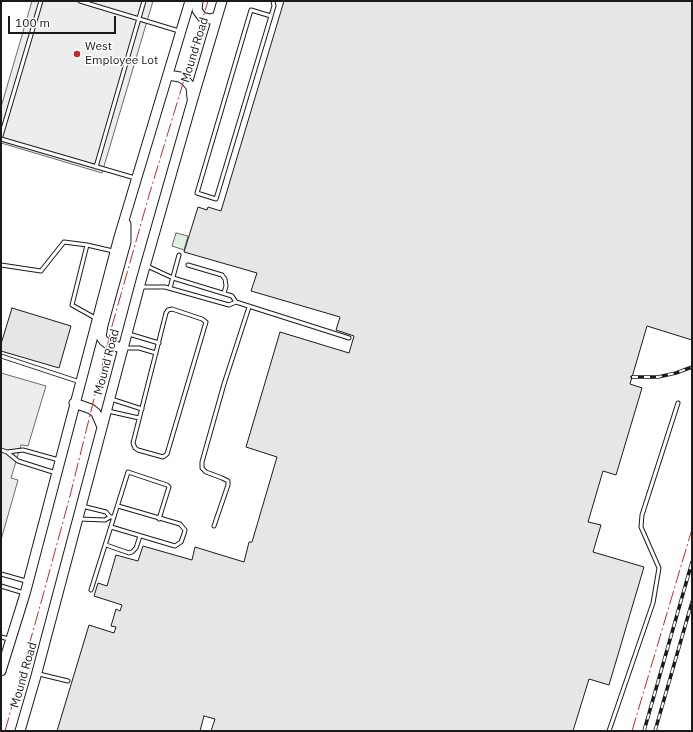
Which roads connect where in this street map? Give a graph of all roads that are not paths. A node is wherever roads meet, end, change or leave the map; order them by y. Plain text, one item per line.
1 (41, 1) edge
2 (80, 1) edge
3 (144, 1) edge
4 (190, 1) edge
5 (198, 1) edge
6 (222, 1) edge
7 (273, 1) edge
8 (271, 16) junction
9 (217, 17) junction
10 (139, 19) junction
11 (181, 32) junction
12 (168, 75) junction
13 (192, 102) junction
14 (1, 137) edge
15 (96, 167) junction
16 (136, 179) junction
17 (127, 210) junction
18 (87, 245) junction
19 (115, 252) junction
20 (179, 255) dead end
21 (1, 265) edge
22 (146, 265) junction
23 (188, 265) dead end
24 (173, 278) junction
25 (139, 287) junction
26 (170, 288) junction
27 (213, 290) junction
28 (224, 294) junction
29 (210, 300) junction
30 (236, 302) junction
31 (249, 307) junction
32 (97, 319) junction
33 (127, 333) junction
34 (349, 338) dead end
35 (158, 343) junction
36 (123, 348) junction
37 (156, 353) junction
38 (1, 356) edge
39 (80, 382) junction
40 (110, 399) junction
41 (74, 403) junction
42 (678, 403) dead end
43 (142, 409) junction
44 (106, 411) junction
45 (139, 418) junction
46 (102, 427) junction
47 (1, 450) edge
48 (7, 452) junction
49 (59, 460) junction
50 (56, 473) junction
51 (82, 506) junction
52 (118, 506) junction
53 (110, 517) junction
54 (114, 517) junction
55 (78, 519) junction
56 (159, 519) junction
57 (214, 526) dead end
58 (111, 527) junction
59 (140, 536) junction
60 (106, 545) junction
61 (1, 574) edge
62 (28, 582) junction
63 (1, 586) edge
64 (91, 590) dead end
65 (24, 594) junction
66 (1, 637) edge
67 (11, 639) junction
68 (1, 672) edge
69 (37, 673) junction
70 (68, 681) dead end
71 (20, 731) edge
72 (609, 731) edge

1 - 14 lane
2 - 10 lane
3 - 10 lane
4 - 11 main road, Mound Road
5 - 9 main road
6 - 9 main road, Mound Road
7 - 8 lane
8 - 8 lane
9 - 13 main road, Mound Road
10 - 11 lane
10 - 15 lane
11 - 12 main road, Mound Road
12 - 13 main road
12 - 16 main road, Mound Road
13 - 22 main road, Mound Road
14 - 15 lane
15 - 16 lane
16 - 17 main road, Mound Road
17 - 19 main road, Mound Road
17 - 36 main road
18 - 19 lane
18 - 21 lane
18 - 32 lane
19 - 32 main road, Mound Road
20 - 24 lane
22 - 24 lane
22 - 25 main road, Mound Road
23 - 28 lane
24 - 26 lane
24 - 27 lane
25 - 26 lane
25 - 33 main road, Mound Road
26 - 29 lane
27 - 28 lane
27 - 29 lane
28 - 30 lane
29 - 30 lane
30 - 31 lane
31 - 34 lane
31 - 57 lane
32 - 39 main road, Mound Road
33 - 35 lane
33 - 36 main road, Mound Road
35 - 37 lane
35 - 45 lane
36 - 37 lane
36 - 40 main road, Mound Road
37 - 43 lane
38 - 39 lane
39 - 41 main road, Mound Road
40 - 43 lane
40 - 44 main road, Mound Road
41 - 46 main road
41 - 49 main road, Mound Road
42 - 72 lane
43 - 45 lane
44 - 45 lane
44 - 46 main road, Mound Road
46 - 51 main road, Mound Road
47 - 48 lane
48 - 49 lane
48 - 50 lane
49 - 50 main road, Mound Road
50 - 62 main road, Mound Road
51 - 53 lane
51 - 55 main road, Mound Road
52 - 54 lane
52 - 56 lane
52 - 56 lane
53 - 54 lane
53 - 55 lane
54 - 58 lane
55 - 69 main road, Mound Road
56 - 59 lane
58 - 59 lane
58 - 60 lane
59 - 60 lane
60 - 64 lane
61 - 62 lane
62 - 65 main road, Mound Road
63 - 65 lane
65 - 67 main road, Mound Road
66 - 67 lane
67 - 68 main road, Mound Road
69 - 70 lane
69 - 71 main road, Mound Road

